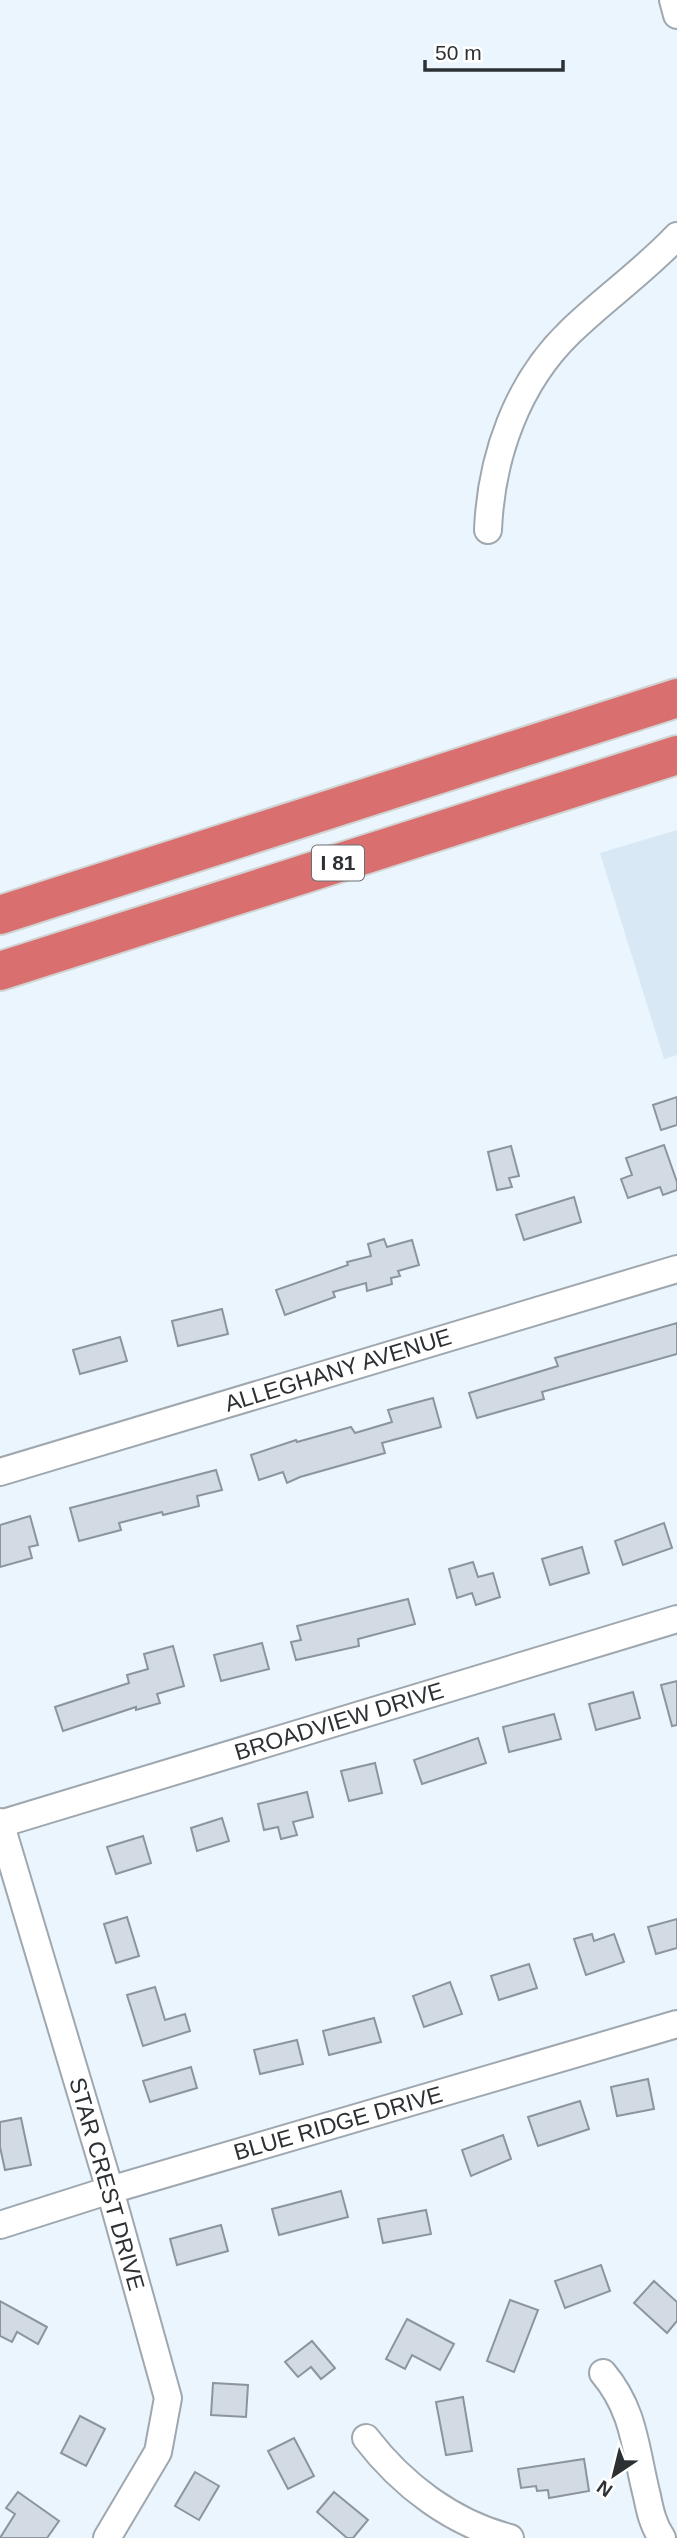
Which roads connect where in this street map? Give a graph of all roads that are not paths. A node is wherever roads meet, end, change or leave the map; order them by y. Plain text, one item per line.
1 (673, 0) edge
2 (677, 15) edge
3 (677, 236) edge
4 (488, 530) dead end
5 (677, 698) edge
6 (677, 755) edge
7 (0, 915) edge
8 (0, 971) edge
9 (677, 1269) edge
10 (0, 1472) edge
11 (677, 1619) edge
12 (0, 1823) edge
13 (677, 2024) edge
14 (110, 2190) junction
15 (0, 2225) edge
16 (603, 2373) dead end
17 (366, 2438) dead end
18 (652, 2536) edge
19 (108, 2537) edge
20 (510, 2538) edge

1 - 2 street
3 - 4 street
5 - 7 highway, I 81
6 - 8 highway, I 81
9 - 10 street, ALLEGHANY AVENUE
11 - 12 street, BROADVIEW DRIVE
12 - 14 street, STAR CREST DRIVE
13 - 14 street, BLUE RIDGE DRIVE
14 - 15 street, BLUE RIDGE DRIVE
14 - 19 street, STAR CREST DRIVE
16 - 18 street
17 - 20 street

